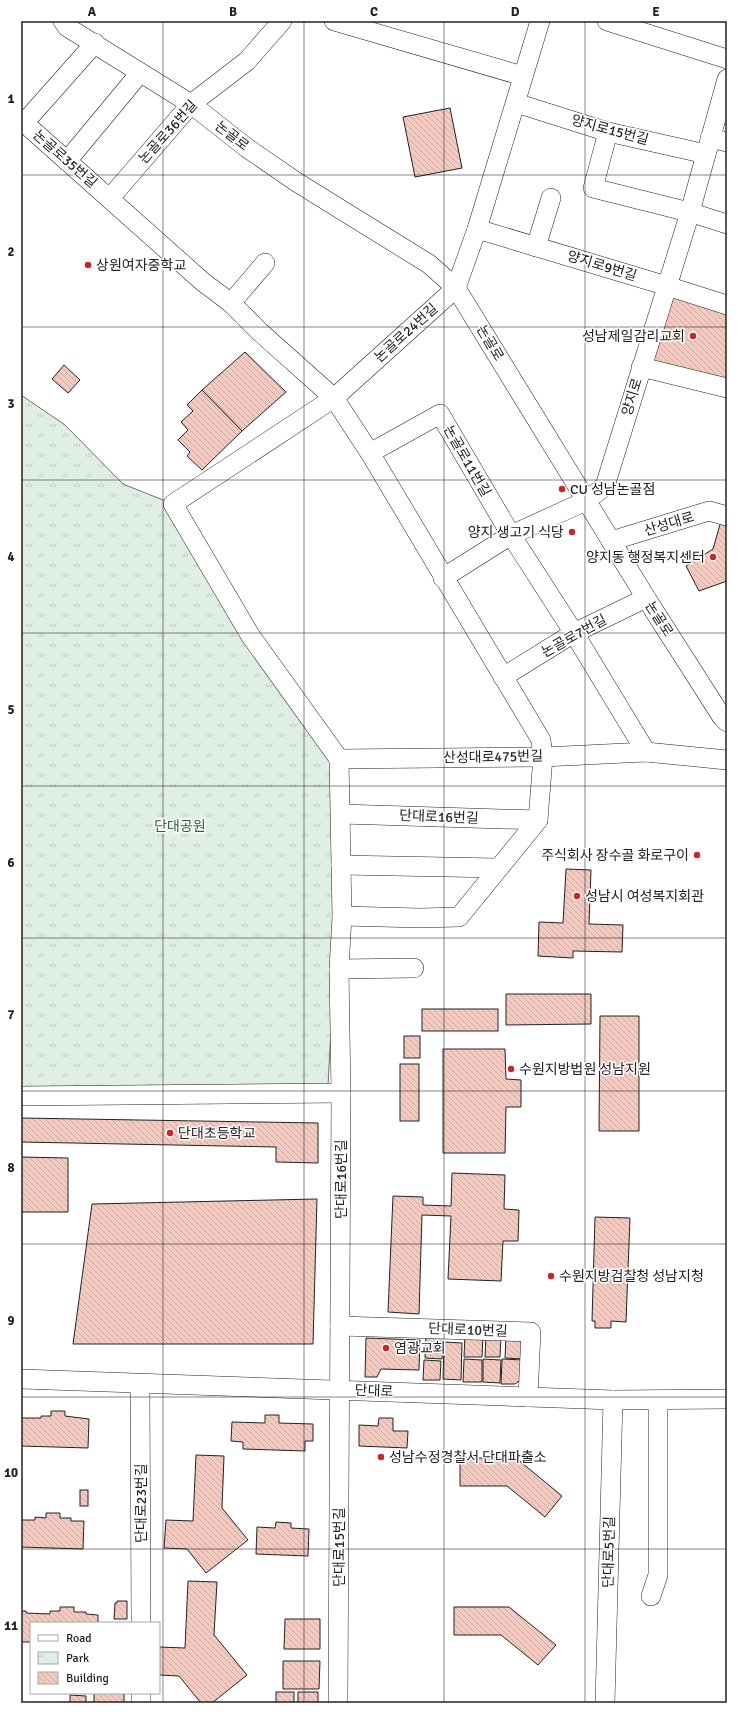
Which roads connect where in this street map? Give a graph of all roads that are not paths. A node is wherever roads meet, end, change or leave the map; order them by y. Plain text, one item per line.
1 (63, 21) edge
2 (282, 21) edge
3 (334, 21) edge
4 (540, 21) edge
5 (607, 21) edge
6 (95, 44) junction
7 (727, 58) edge
8 (140, 73) junction
9 (523, 76) junction
10 (727, 79) edge
11 (516, 103) junction
12 (191, 104) junction
13 (23, 122) edge
14 (608, 132) junction
15 (714, 145) edge
16 (67, 161) junction
17 (110, 198) junction
18 (551, 198) dead end
19 (689, 212) junction
20 (727, 224) edge
21 (477, 229) junction
22 (536, 247) junction
23 (265, 263) dead end
24 (667, 286) junction
25 (456, 288) junction
26 (231, 303) junction
27 (727, 305) edge
28 (641, 367) junction
29 (727, 388) edge
30 (334, 398) junction
31 (370, 453) junction
32 (586, 500) junction
33 (727, 516) edge
34 (511, 535) junction
35 (611, 541) junction
36 (443, 578) junction
37 (646, 598) junction
38 (574, 633) junction
39 (503, 677) junction
40 (727, 722) edge
41 (646, 752) junction
42 (543, 757) junction
43 (339, 759) junction
44 (727, 760) edge
45 (341, 814) junction
46 (538, 820) junction
47 (341, 865) junction
48 (498, 868) junction
49 (342, 916) junction
50 (414, 968) dead end
51 (339, 969) junction
52 (341, 1093) junction
53 (21, 1096) edge
54 (340, 1326) junction
55 (21, 1379) edge
56 (140, 1384) junction
57 (340, 1390) junction
58 (528, 1397) junction
59 (613, 1400) junction
60 (658, 1400) junction
61 (727, 1400) edge
62 (651, 1596) dead end
63 (141, 1622) edge
64 (338, 1703) edge
65 (606, 1703) edge

1 - 6 street, 논골로
2 - 12 street, 논골로36번길
3 - 9 street
4 - 9 street, 논골로24번길
5 - 7 street
6 - 8 street, 논골로
6 - 13 street
8 - 12 street, 논골로
8 - 16 street
9 - 11 street, 논골로24번길
10 - 15 street, 양지로
11 - 14 street, 양지로15번길
11 - 21 street, 논골로24번길
12 - 17 street, 논골로36번길
12 - 25 street, 논골로
13 - 16 street, 논골로35번길
14 - 15 street, 양지로15번길
14 - 19 street
15 - 19 street, 양지로
16 - 17 street, 논골로35번길
17 - 26 street, 논골로35번길
18 - 22 street
19 - 20 street
19 - 24 street, 양지로
21 - 22 street, 양지로9번길
21 - 25 street, 논골로24번길
22 - 24 street, 양지로9번길
23 - 26 street
24 - 27 street
24 - 28 street, 양지로
25 - 30 street, 논골로24번길
25 - 32 street, 논골로
26 - 30 street
28 - 29 street
28 - 32 street, 양지로
30 - 31 street
30 - 43 street, 논골로24번길
31 - 34 street, 논골로11번길
31 - 36 street
32 - 34 street
32 - 35 street, 논골로
33 - 35 street, 산성대로
34 - 36 street
34 - 38 street, 논골로11번길
35 - 37 street, 논골로
36 - 39 street
37 - 38 street, 논골로7번길
37 - 40 street, 논골로
38 - 39 street, 논골로7번길
38 - 41 street
39 - 42 street
41 - 42 street, 산성대로475번길
41 - 44 street, 산성대로475번길
42 - 43 street, 산성대로475번길
42 - 46 street
43 - 45 street, 단대로16번길
45 - 46 street, 단대로16번길
45 - 47 street, 단대로16번길
46 - 48 street
47 - 48 street
47 - 49 street, 단대로16번길
48 - 49 street
49 - 51 street, 단대로16번길
50 - 51 street
51 - 52 street, 단대로16번길
52 - 53 street
52 - 54 street, 단대로16번길
54 - 57 street, 단대로16번길
54 - 58 street, 단대로10번길
55 - 56 street, 단대로
56 - 57 street, 단대로
56 - 63 street, 단대로23번길
57 - 58 street, 단대로
57 - 64 street, 단대로15번길
58 - 59 street, 단대로
59 - 60 street, 단대로
59 - 65 street, 단대로5번길
60 - 61 street, 단대로
60 - 62 street

